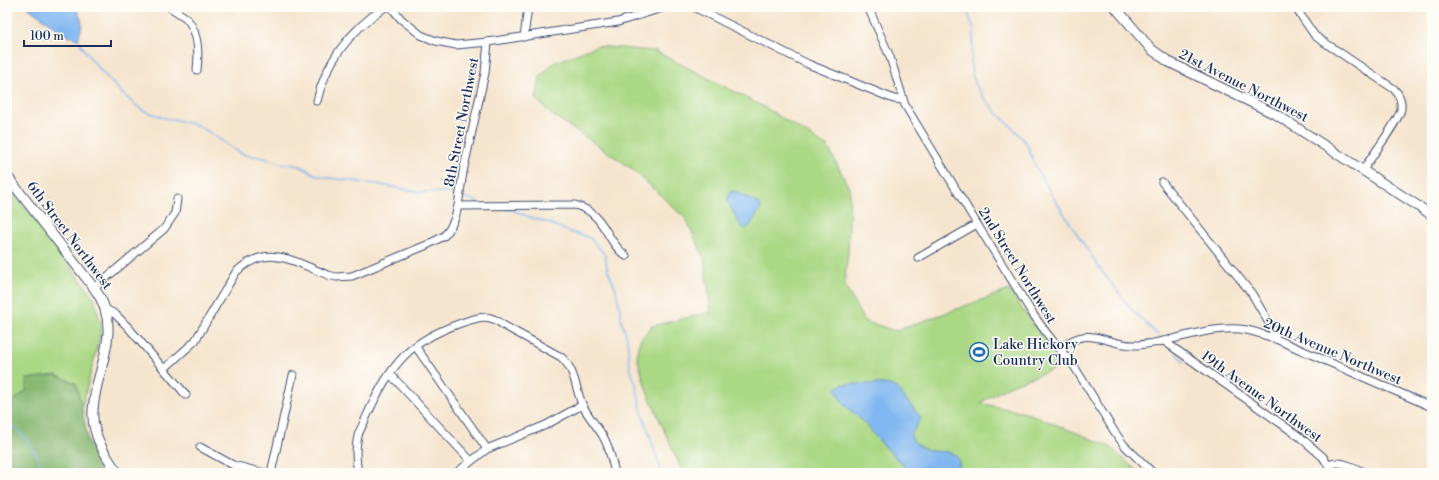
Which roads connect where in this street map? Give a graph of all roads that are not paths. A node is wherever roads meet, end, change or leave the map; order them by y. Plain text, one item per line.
1 (170, 7) edge
2 (385, 7) edge
3 (391, 7) edge
4 (528, 7) edge
5 (665, 7) edge
6 (694, 7) edge
7 (868, 7) edge
8 (1115, 7) edge
9 (1295, 7) edge
10 (524, 37) junction
11 (488, 42) junction
12 (197, 70) dead end
13 (903, 100) junction
14 (316, 101) dead end
15 (1363, 170) junction
16 (7, 176) edge
17 (1162, 182) dead end
18 (177, 199) dead end
19 (458, 206) junction
20 (1432, 215) edge
21 (977, 224) junction
22 (626, 256) dead end
23 (918, 258) dead end
24 (94, 288) junction
25 (105, 309) junction
26 (1276, 339) junction
27 (1164, 341) junction
28 (416, 347) junction
29 (1060, 349) junction
30 (164, 369) junction
31 (390, 374) junction
32 (293, 375) dead end
33 (186, 395) dead end
34 (582, 405) junction
35 (1432, 407) edge
36 (200, 446) dead end
37 (488, 448) junction
38 (471, 461) junction
39 (1329, 466) junction
40 (118, 473) edge
41 (264, 473) edge
42 (271, 473) edge
43 (358, 473) edge
44 (456, 473) edge
45 (615, 473) edge
46 (1153, 473) edge
47 (1333, 473) edge
48 (1366, 473) edge

1 - 12 street
2 - 14 street
3 - 11 street
4 - 10 street
5 - 10 street
6 - 13 street
7 - 13 street, 2nd Street Northwest
8 - 15 street, 21st Avenue Northwest
9 - 15 street
10 - 11 street
11 - 19 street, 8th Street Northwest
13 - 21 street, 2nd Street Northwest
15 - 20 street, 21st Avenue Northwest
16 - 24 street, 6th Street Northwest
17 - 26 street
18 - 24 street
19 - 22 street
19 - 30 street, 8th Street Northwest
21 - 23 street
21 - 29 street, 2nd Street Northwest
24 - 25 street, 6th Street Northwest
25 - 30 street
25 - 40 street, 6th Street Northwest
26 - 27 street, 20th Avenue Northwest
26 - 35 street, 20th Avenue Northwest
27 - 29 street, 20th Avenue Northwest
27 - 39 street, 19th Avenue Northwest
28 - 31 street
28 - 34 street
28 - 37 street
29 - 46 street, 2nd Street Northwest
30 - 33 street
31 - 38 street
31 - 43 street
32 - 42 street
34 - 37 street
34 - 45 street
36 - 41 street
37 - 38 street
38 - 44 street
39 - 47 street, 19th Avenue Northwest
39 - 48 street

